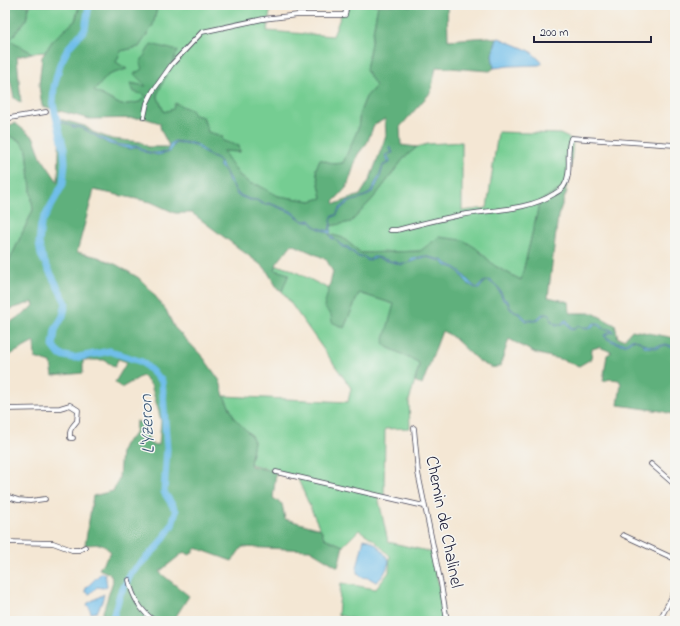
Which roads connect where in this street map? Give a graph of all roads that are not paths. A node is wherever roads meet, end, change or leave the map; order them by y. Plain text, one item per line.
1 (346, 5) edge
2 (46, 112) dead end
3 (5, 117) edge
4 (144, 117) dead end
5 (675, 145) edge
6 (390, 230) dead end
7 (5, 409) edge
8 (414, 428) dead end
9 (73, 438) dead end
10 (651, 464) dead end
11 (276, 472) dead end
12 (675, 484) edge
13 (5, 496) edge
14 (45, 499) dead end
15 (424, 506) junction
16 (623, 535) dead end
17 (5, 542) edge
18 (85, 547) dead end
19 (675, 559) edge
20 (129, 580) dead end
21 (675, 592) edge
22 (155, 621) edge
23 (447, 621) edge
24 (658, 621) edge

1 - 4 street
2 - 3 street
5 - 6 street
7 - 9 street
8 - 15 street, Chemin de Chalinel
10 - 12 street
11 - 15 street
13 - 14 street
15 - 23 street, Chemin de Chalinel
16 - 19 street
17 - 18 street
20 - 22 street
21 - 24 street

